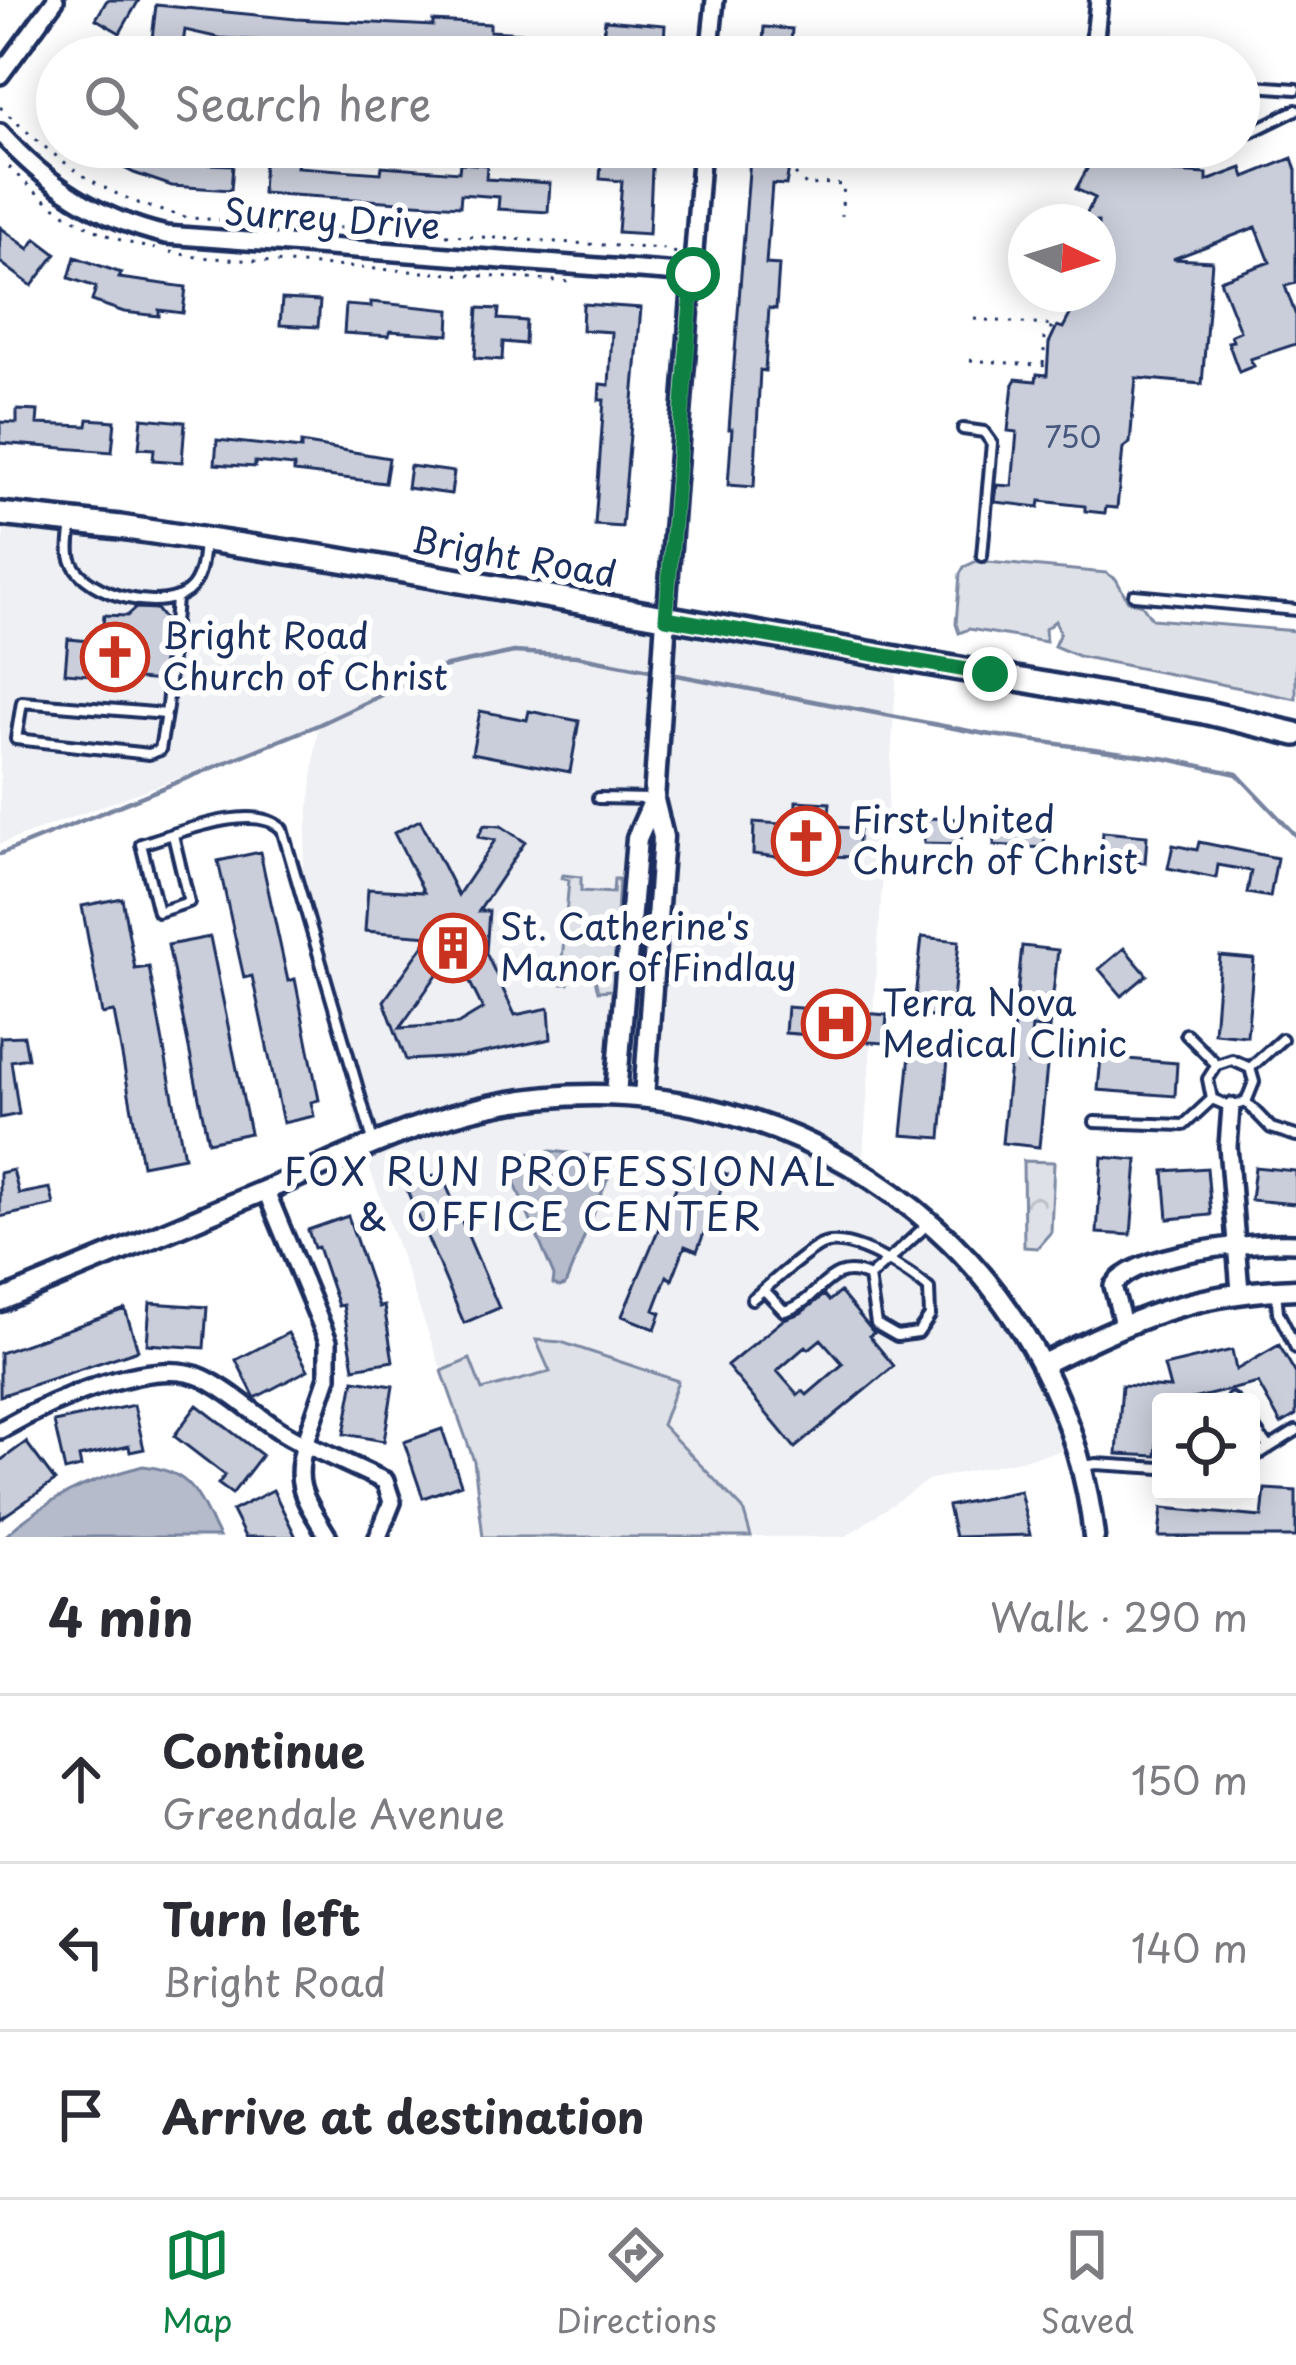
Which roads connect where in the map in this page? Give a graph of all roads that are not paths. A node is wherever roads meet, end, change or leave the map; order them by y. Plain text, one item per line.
1 (55, 0) edge
2 (715, 0) edge
3 (1100, 0) edge
4 (711, 36) edge
5 (1096, 36) edge
6 (0, 75) edge
7 (1260, 86) edge
8 (1296, 89) edge
9 (1296, 110) edge
10 (1260, 128) edge
11 (0, 134) edge
12 (701, 168) edge
13 (693, 274) junction
14 (964, 429) dead end
15 (0, 514) edge
16 (72, 522) junction
17 (205, 539) junction
18 (982, 556) dead end
19 (1134, 595) dead end
20 (176, 598) junction
21 (1296, 610) edge
22 (666, 618) junction
23 (166, 714) junction
24 (1296, 734) edge
25 (598, 798) dead end
26 (654, 800) junction
27 (173, 835) junction
28 (1186, 1034) dead end
29 (1282, 1039) dead end
30 (1217, 1065) junction
31 (1250, 1068) junction
32 (616, 1095) junction
33 (644, 1097) junction
34 (1213, 1099) junction
35 (1239, 1104) junction
36 (1095, 1122) dead end
37 (1296, 1136) edge
38 (375, 1145) junction
39 (266, 1191) junction
40 (930, 1222) junction
41 (1296, 1243) edge
42 (1237, 1246) junction
43 (888, 1261) junction
44 (868, 1277) junction
45 (764, 1290) junction
46 (1286, 1290) edge
47 (1240, 1292) junction
48 (752, 1299) dead end
49 (0, 1301) edge
50 (1123, 1324) junction
51 (1296, 1348) edge
52 (1041, 1364) junction
53 (0, 1430) edge
54 (1296, 1431) edge
55 (1260, 1436) edge
56 (305, 1444) junction
57 (1269, 1448) junction
58 (1260, 1454) edge
59 (1081, 1467) junction
60 (1152, 1467) edge
61 (328, 1537) edge
62 (377, 1537) edge
63 (1094, 1537) edge

1 - 6 street
2 - 4 street
3 - 5 street
7 - 8 lane
9 - 10 lane
11 - 13 street, Surrey Drive
12 - 13 street
13 - 22 street
14 - 18 lane
15 - 16 main road, Bright Road
16 - 17 main road, Bright Road
16 - 20 lane
17 - 20 lane
17 - 22 main road, Bright Road
19 - 21 lane
20 - 23 lane
22 - 24 main road, Bright Road
22 - 26 street
23 - 23 lane
25 - 26 lane
26 - 32 street
26 - 33 street
27 - 27 lane
27 - 38 lane
28 - 30 lane
29 - 31 lane
30 - 31 lane
30 - 34 lane
31 - 35 lane
32 - 33 street
32 - 38 street
33 - 40 street
34 - 35 lane
34 - 36 lane
35 - 37 lane
35 - 42 street
38 - 39 street
39 - 49 street
39 - 56 street
40 - 43 lane
40 - 52 street
41 - 42 street
42 - 47 street
42 - 50 street
43 - 44 lane
43 - 44 lane
43 - 45 lane
44 - 45 lane
45 - 48 lane
46 - 47 street
46 - 51 lane
47 - 50 street
50 - 52 street
52 - 59 street
53 - 56 street
54 - 57 lane
55 - 57 lane
56 - 61 street
56 - 62 street
57 - 58 lane
59 - 60 lane
59 - 63 street

